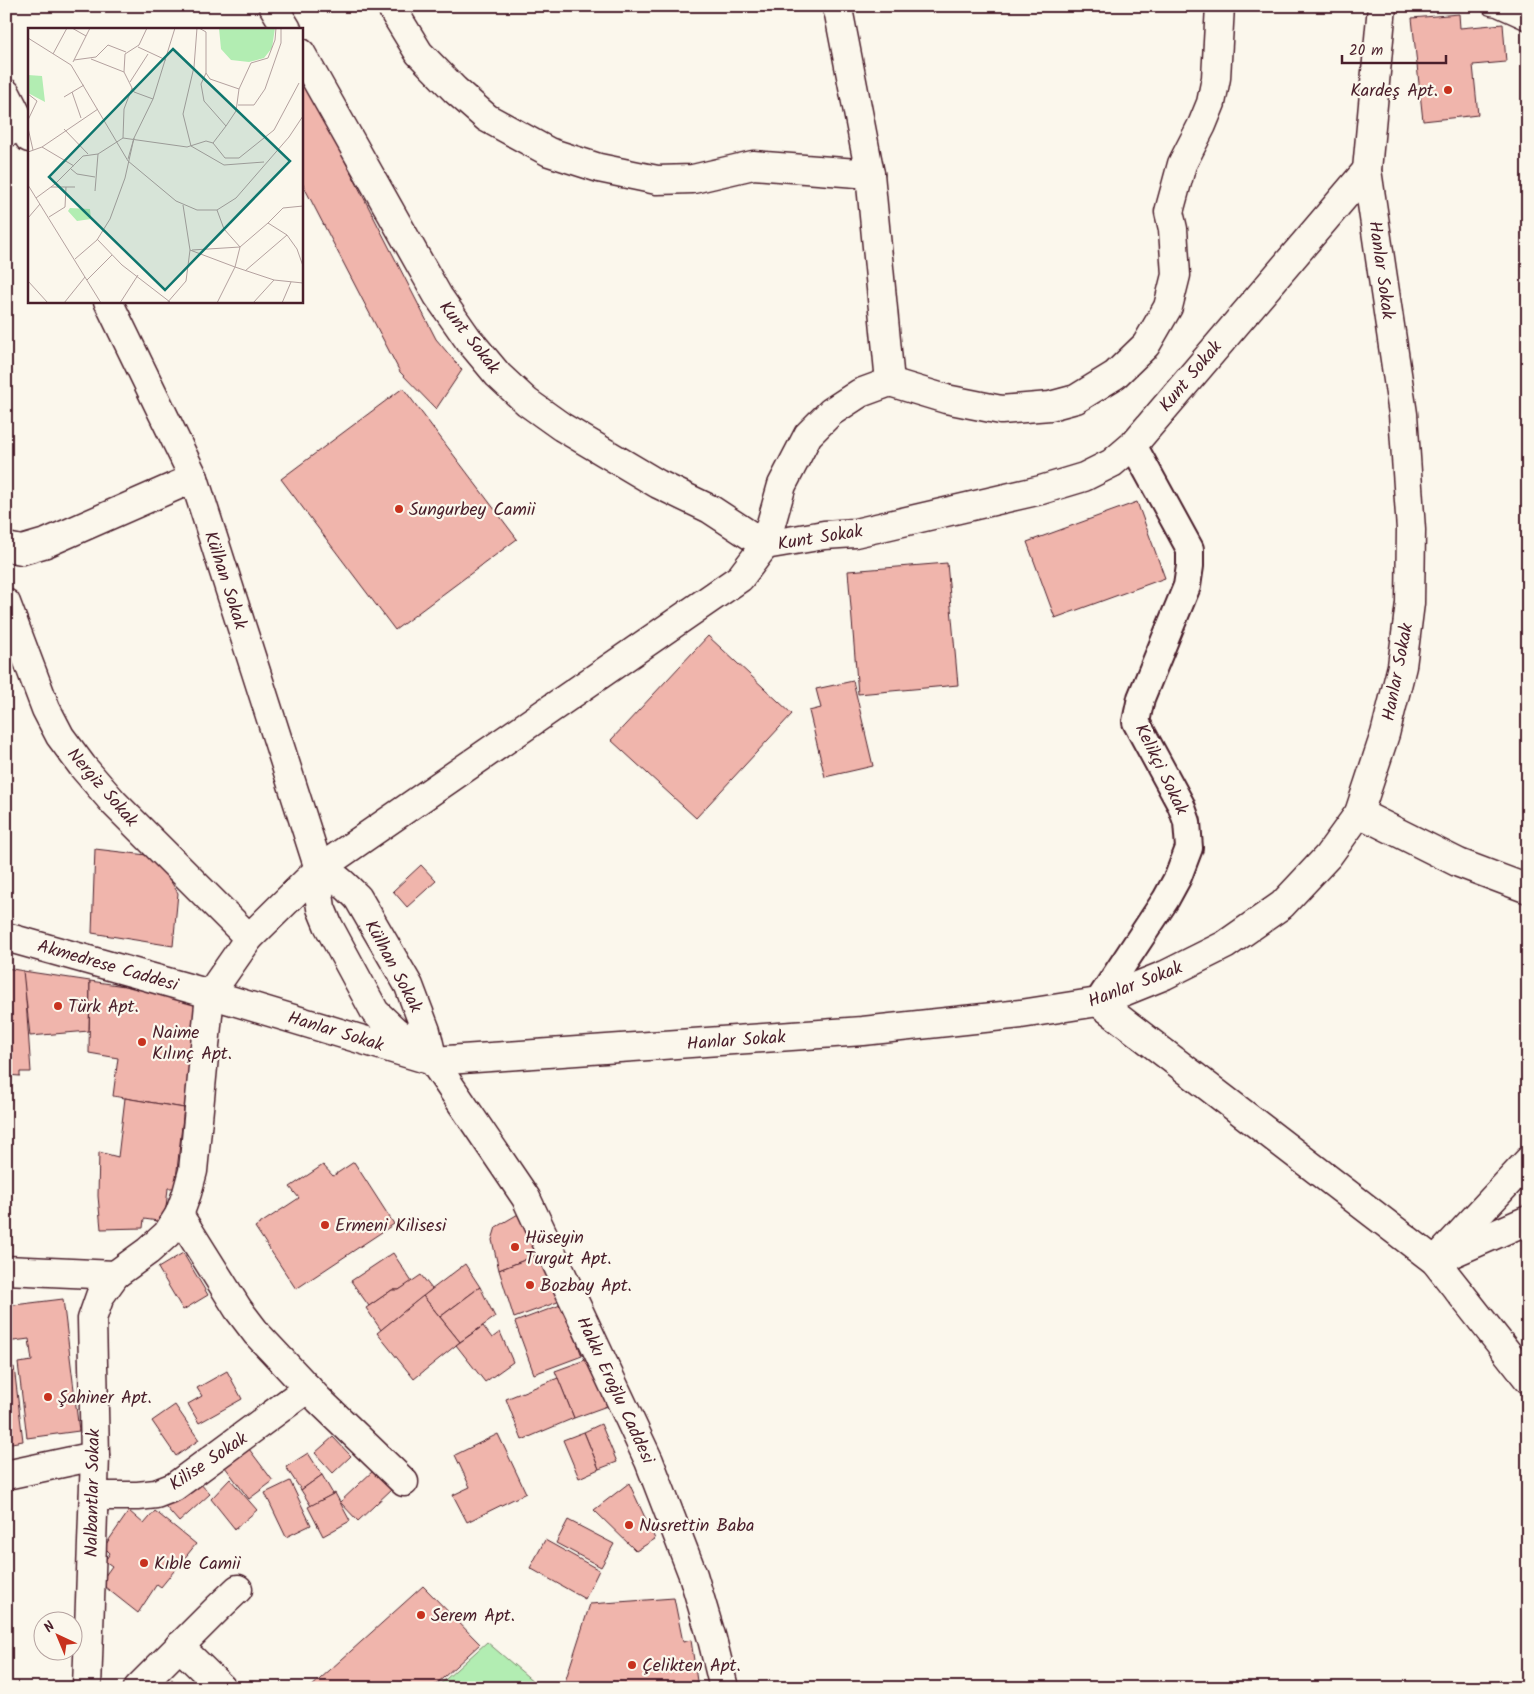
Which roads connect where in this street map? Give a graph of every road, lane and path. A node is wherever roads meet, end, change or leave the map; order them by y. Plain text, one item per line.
1 (273, 6) edge
2 (392, 6) edge
3 (836, 6) edge
4 (1220, 6) edge
5 (1386, 6) edge
6 (1491, 6) edge
7 (1528, 21) edge
8 (286, 28) edge
9 (302, 55) edge
10 (6, 94) edge
11 (19, 132) edge
12 (1367, 170) junction
13 (870, 174) junction
14 (108, 302) edge
15 (890, 382) junction
16 (1133, 445) junction
17 (194, 478) junction
18 (765, 546) junction
19 (6, 547) edge
20 (6, 603) edge
21 (1359, 813) junction
22 (319, 869) junction
23 (1528, 889) edge
24 (6, 937) edge
25 (249, 938) junction
26 (210, 994) junction
27 (1098, 1002) junction
28 (433, 1061) junction
29 (1528, 1161) edge
30 (179, 1215) junction
31 (1528, 1220) edge
32 (1436, 1260) junction
33 (6, 1270) edge
34 (115, 1274) junction
35 (1528, 1379) edge
36 (308, 1388) junction
37 (95, 1456) junction
38 (6, 1475) edge
39 (404, 1482) dead end
40 (94, 1496) junction
41 (238, 1589) dead end
42 (180, 1646) junction
43 (86, 1688) edge
44 (138, 1688) edge
45 (222, 1688) edge
46 (724, 1688) edge

1 - 8 street
2 - 13 street
3 - 13 street
4 - 15 street
5 - 12 street, Hanlar Sokak
6 - 7 lane
9 - 18 street, Kunt Sokak
10 - 11 street
12 - 16 street, Kunt Sokak
12 - 21 street, Hanlar Sokak
13 - 15 street
14 - 17 street, Külhan Sokak
15 - 18 street
16 - 18 street, Kunt Sokak
16 - 27 street, Kelikçi Sokak
17 - 19 street
17 - 22 street, Külhan Sokak
18 - 22 street
20 - 25 street, Nergiz Sokak
21 - 23 street
21 - 27 street, Hanlar Sokak
22 - 25 street
22 - 28 street, Külhan Sokak
22 - 28 street, Külhan Sokak
24 - 26 street, Akmedrese Caddesi
25 - 26 street
26 - 28 street, Hanlar Sokak
26 - 30 street, Nalbantlar Sokak
27 - 28 street, Hanlar Sokak
27 - 32 street
28 - 46 street, Hakkı Eroğlu Caddesi
29 - 32 street
30 - 34 street, Nalbantlar Sokak
30 - 36 street
31 - 32 street
32 - 35 street
33 - 34 street
34 - 37 street, Nalbantlar Sokak
36 - 39 street
36 - 40 street, Kilise Sokak
37 - 38 street
37 - 40 street, Nalbantlar Sokak
40 - 43 street, Nalbantlar Sokak
41 - 42 street
42 - 44 street
42 - 45 street

